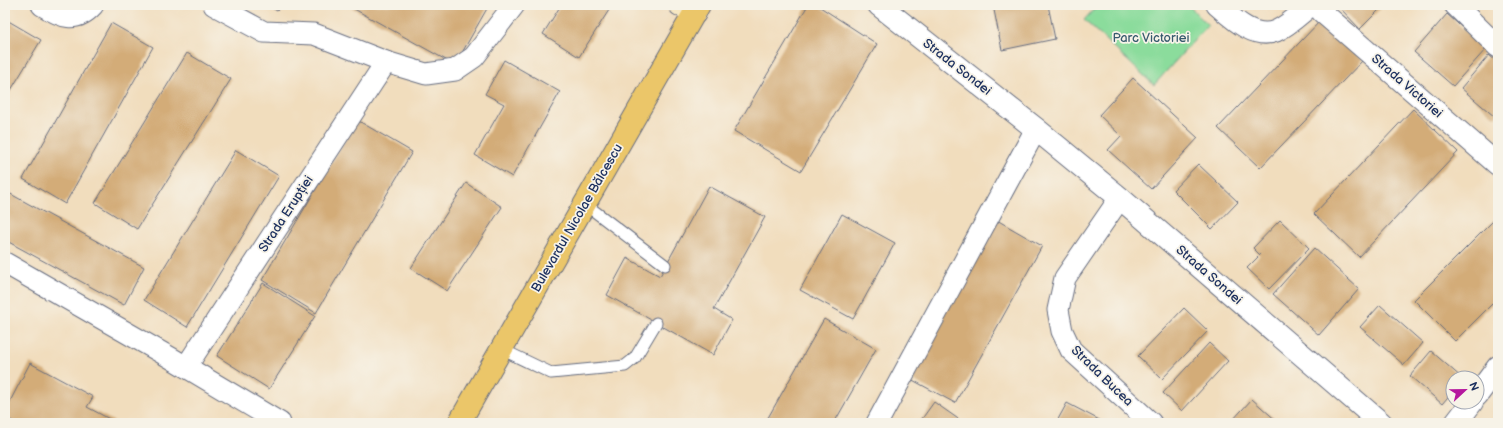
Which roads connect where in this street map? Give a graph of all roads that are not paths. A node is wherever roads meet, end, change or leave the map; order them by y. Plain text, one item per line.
1 (42, 5) edge
2 (93, 5) edge
3 (214, 5) edge
4 (514, 5) edge
5 (879, 5) edge
6 (1217, 5) edge
7 (1311, 5) edge
8 (1318, 5) edge
9 (1455, 5) edge
10 (691, 8) edge
11 (1498, 47) edge
12 (386, 62) junction
13 (1036, 129) junction
14 (1498, 165) edge
15 (1120, 198) junction
16 (585, 204) junction
17 (5, 263) edge
18 (665, 265) dead end
19 (656, 323) dead end
20 (501, 349) junction
21 (186, 367) junction
22 (1498, 367) edge
23 (1485, 384) edge
24 (1466, 410) edge
25 (280, 423) edge
26 (459, 423) edge
27 (878, 423) edge
28 (1152, 423) edge
29 (1381, 423) edge
30 (1456, 423) edge

1 - 2 street
3 - 12 street
4 - 12 street
5 - 13 street, Strada Sondei
6 - 7 street
8 - 14 street, Strada Victoriei
9 - 11 street
10 - 16 main road, Bulevardul Nicolae Bălcescu
12 - 21 street, Strada Erupției
13 - 15 street, Strada Sondei
13 - 27 street
15 - 28 street, Strada Bucea
15 - 29 street, Strada Sondei
16 - 18 lane
16 - 20 main road, Bulevardul Nicolae Bălcescu
17 - 21 street
19 - 20 lane
20 - 26 main road, Bulevardul Nicolae Bălcescu
21 - 25 street
22 - 23 street
24 - 30 street

